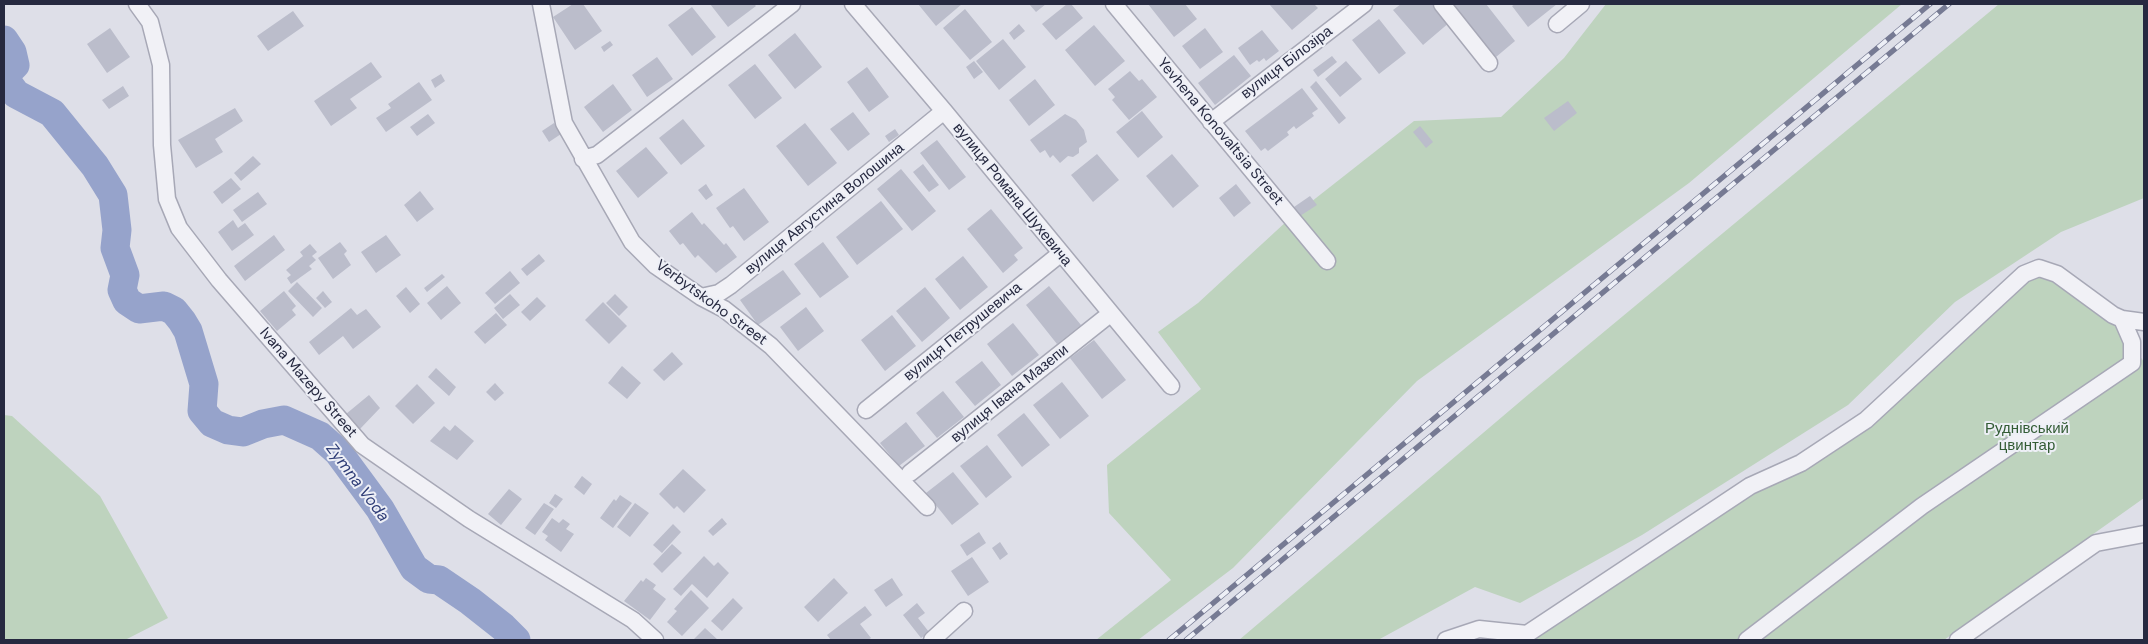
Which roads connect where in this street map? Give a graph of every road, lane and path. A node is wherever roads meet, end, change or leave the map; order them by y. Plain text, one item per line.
1 (137, 4) edge
2 (541, 4) edge
3 (792, 4) edge
4 (853, 4) edge
5 (1114, 4) edge
6 (1364, 4) edge
7 (1442, 4) edge
8 (1581, 4) edge
9 (1557, 24) dead end
10 (1489, 63) dead end
11 (944, 111) junction
12 (1210, 122) junction
13 (583, 159) junction
14 (1060, 254) junction
15 (1327, 261) dead end
16 (701, 297) junction
17 (1110, 314) junction
18 (2122, 319) junction
19 (2144, 322) edge
20 (1171, 386) dead end
21 (866, 410) dead end
22 (910, 474) dead end
23 (927, 507) dead end
24 (2144, 534) edge
25 (964, 611) dead end
26 (655, 640) edge
27 (932, 640) edge
28 (1446, 640) edge
29 (1747, 640) edge
30 (1958, 640) edge

1 - 26 street, Ivana Mazepy Street
2 - 13 street, Verbytskoho Street
3 - 13 street
4 - 11 street, вулиця Романа Шухевича
5 - 12 street, Yevhena Konovaltsia Street
6 - 12 street, вулиця Білозіра
7 - 10 street
8 - 9 street
11 - 14 street, вулиця Романа Шухевича
11 - 16 street, вулиця Августина Волошина
12 - 15 street, Yevhena Konovaltsia Street
13 - 16 street, Verbytskoho Street
14 - 17 street, вулиця Романа Шухевича
14 - 21 street, вулиця Петрушевича
16 - 23 street, Verbytskoho Street
17 - 20 street, вулиця Романа Шухевича
17 - 22 street, вулиця Івана Мазепи
18 - 19 street
18 - 28 street
18 - 29 street
24 - 30 street
25 - 27 street

